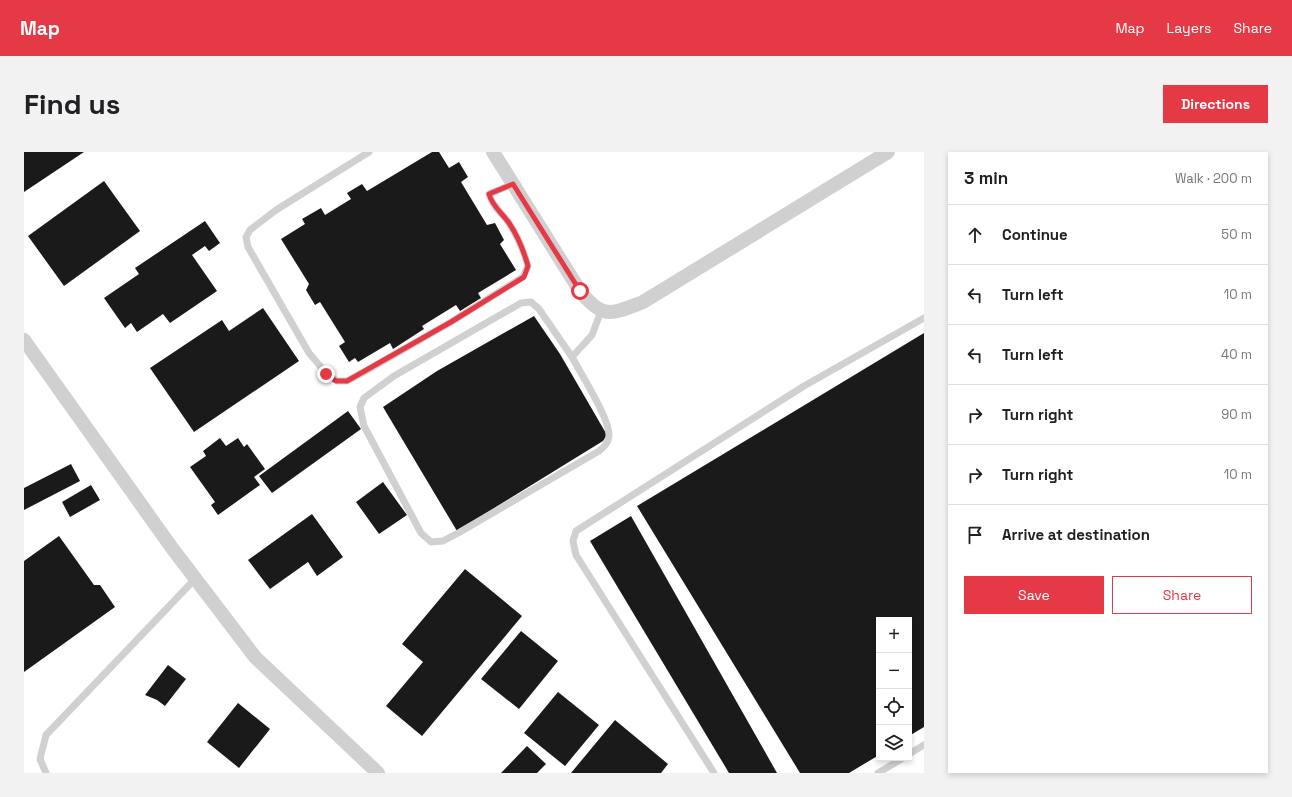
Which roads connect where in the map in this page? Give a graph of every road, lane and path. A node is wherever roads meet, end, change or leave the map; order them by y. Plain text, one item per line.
1 (369, 152) edge
2 (493, 152) edge
3 (888, 152) edge
4 (513, 184) junction
5 (600, 311) junction
6 (924, 318) edge
7 (24, 340) edge
8 (572, 357) junction
9 (195, 579) junction
10 (924, 745) edge
11 (912, 752) edge
12 (898, 761) edge
13 (46, 773) edge
14 (378, 773) edge
15 (714, 773) edge
16 (878, 773) edge

1 - 4 lane
2 - 4 street
3 - 5 street
4 - 5 street
5 - 8 lane
6 - 15 lane
7 - 9 street
8 - 8 lane
9 - 13 lane
9 - 14 street
10 - 11 lane
12 - 16 lane

